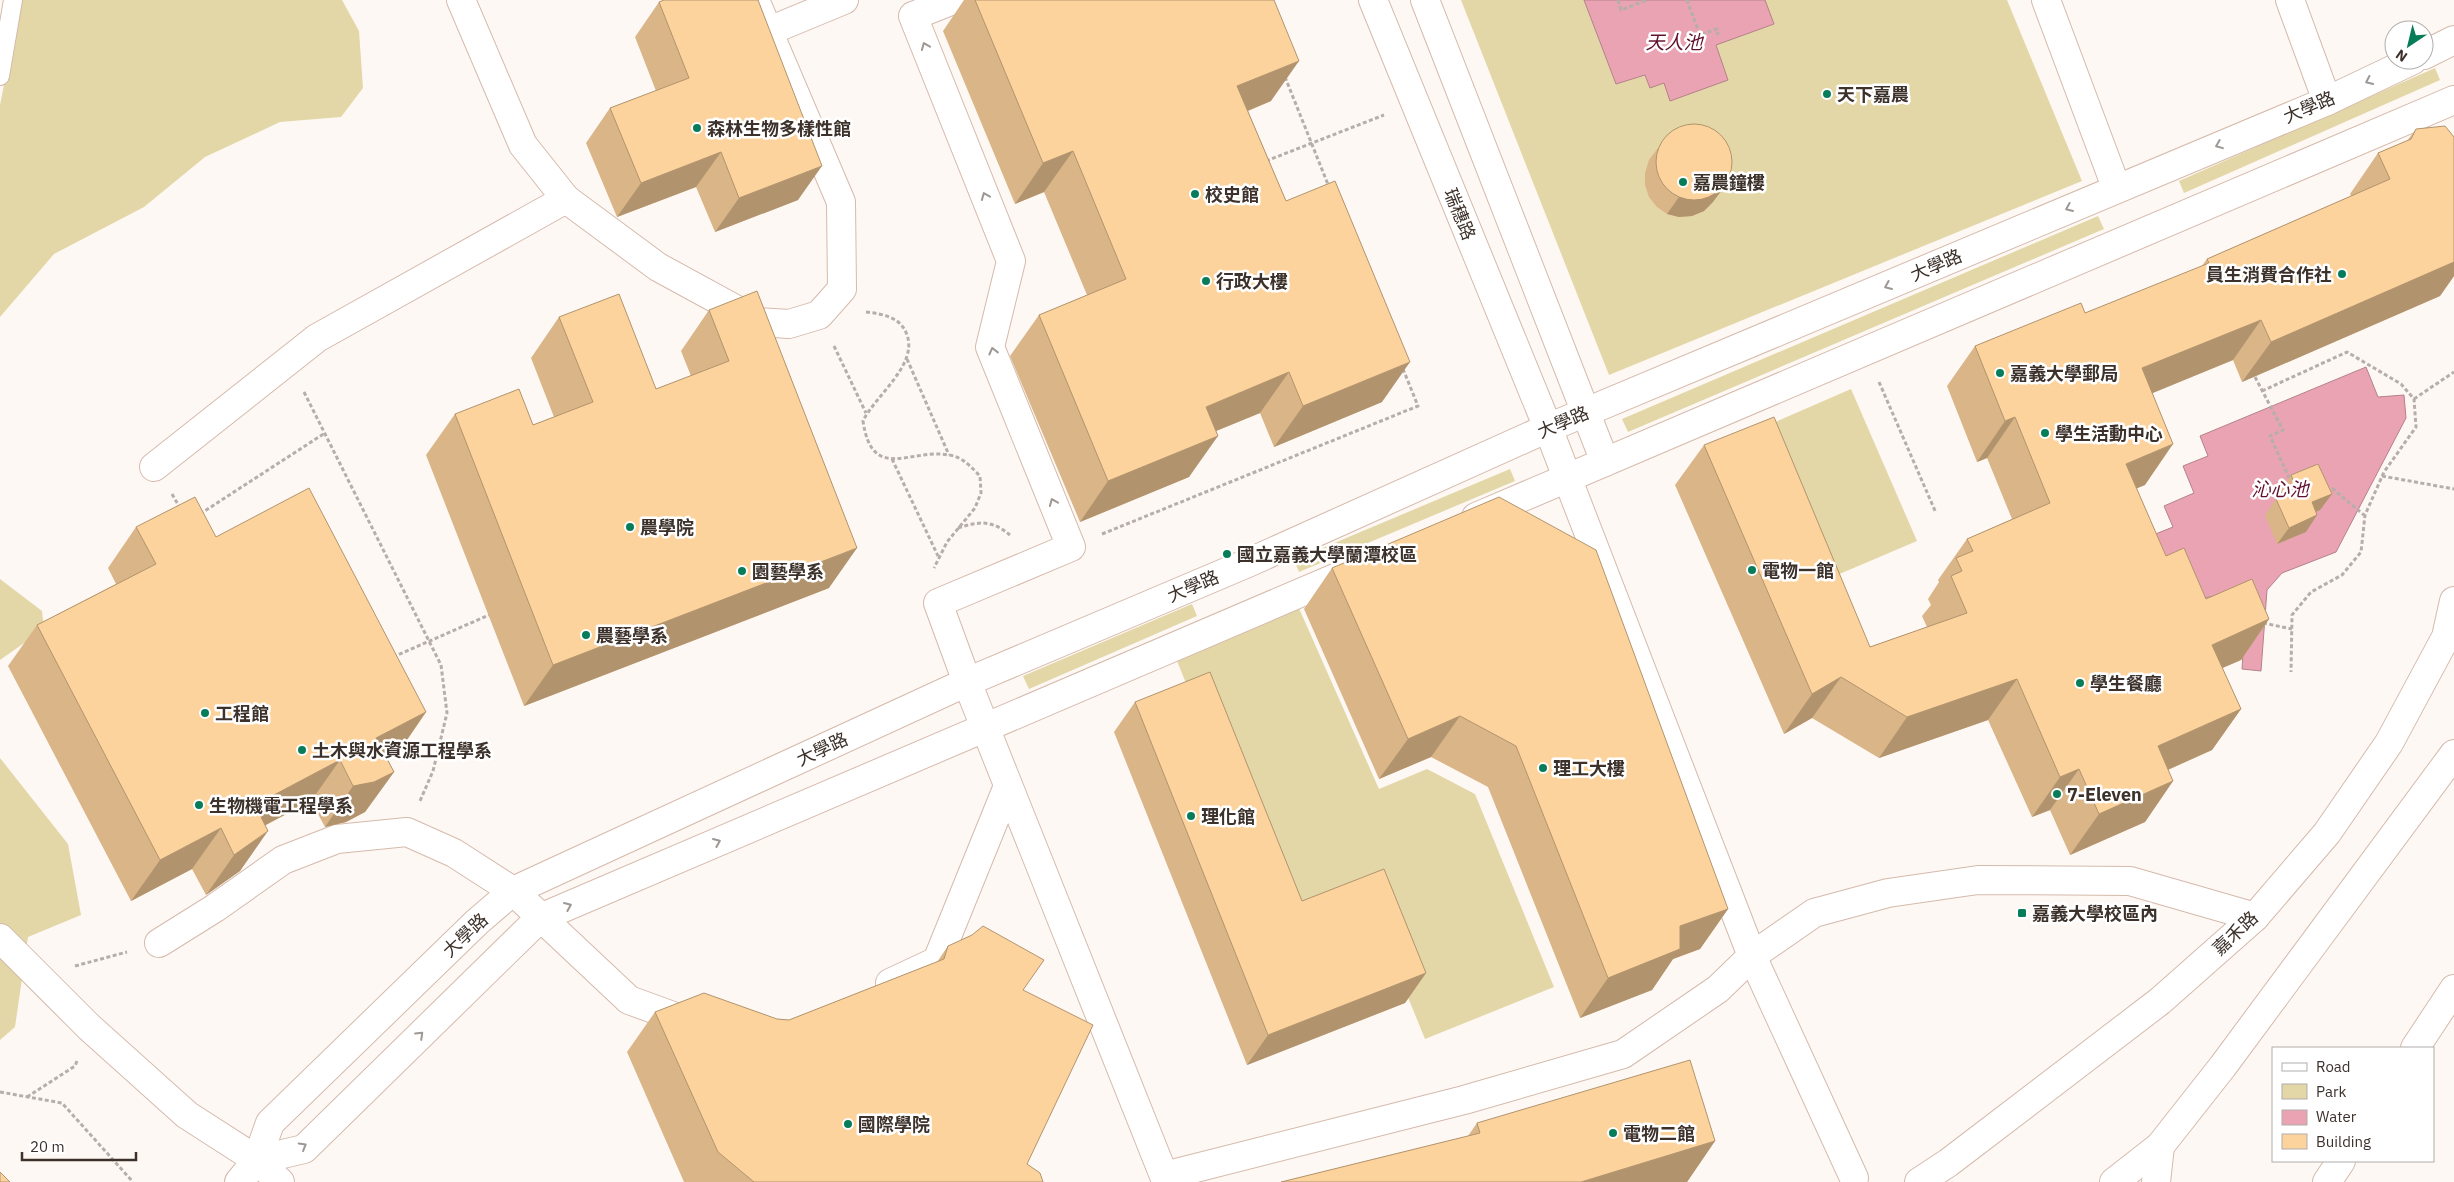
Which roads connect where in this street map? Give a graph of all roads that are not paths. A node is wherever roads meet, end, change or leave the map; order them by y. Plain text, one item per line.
1 (13, 0) edge
2 (461, 0) edge
3 (756, 0) edge
4 (844, 0) edge
5 (953, 0) edge
6 (1373, 0) edge
7 (1425, 0) edge
8 (2046, 0) edge
9 (2290, 0) edge
10 (769, 30) junction
11 (2454, 40) edge
12 (2434, 50) edge
13 (2392, 70) edge
14 (0, 76) edge
15 (2454, 100) edge
16 (2327, 101) junction
17 (2116, 187) junction
18 (566, 199) junction
19 (1586, 412) junction
20 (1548, 428) junction
21 (1605, 462) junction
22 (154, 467) road end
23 (1567, 478) junction
24 (1449, 529) edge
25 (1376, 560) edge
26 (2454, 601) edge
27 (967, 682) junction
28 (984, 727) junction
29 (2454, 754) edge
30 (1008, 786) junction
31 (513, 891) junction
32 (2255, 916) junction
33 (540, 918) junction
34 (0, 938) edge
35 (159, 943) road end
36 (1752, 956) junction
37 (2454, 989) edge
38 (867, 993) edge
39 (718, 1032) edge
40 (2416, 1047) edge
41 (2160, 1146) junction
42 (257, 1160) junction
43 (2340, 1162) edge
44 (1854, 1178) dead end
45 (1163, 1179) edge
46 (239, 1182) edge
47 (280, 1182) edge
48 (1919, 1182) edge
49 (2114, 1182) edge
50 (2156, 1182) edge
51 (2327, 1182) edge

1 - 14 lane
2 - 18 street
3 - 10 street
4 - 10 street
27 -> 5 street
6 - 20 street, 瑞穗路
7 - 19 street
8 - 17 street
9 - 16 street
10 - 18 street
11 - 12 street
13 -> 16 street, 大學路
15 - 21 street
16 -> 17 street, 大學路
17 -> 19 street, 大學路
18 - 22 street
19 - 20 street, 大學路
19 - 21 street
20 - 23 street, 瑞穗路
20 - 27 street, 大學路
21 - 23 street
23 - 24 street
23 - 36 street, 瑞穗路
25 - 28 street
26 - 32 street, 嘉禾路
27 - 28 street
27 - 31 street, 大學路
28 - 30 street
33 -> 28 street
29 - 41 street
30 - 38 street
30 - 45 street
31 - 33 street
31 - 35 street
31 - 42 street, 大學路
32 - 36 street
32 - 48 street, 嘉禾路
33 - 39 street
42 -> 33 street
34 - 42 street
36 - 44 street, 瑞穗路
36 - 45 street
37 - 40 street
41 - 49 street
41 - 50 street
42 - 46 street, 大學路
42 - 47 street
43 - 51 street

